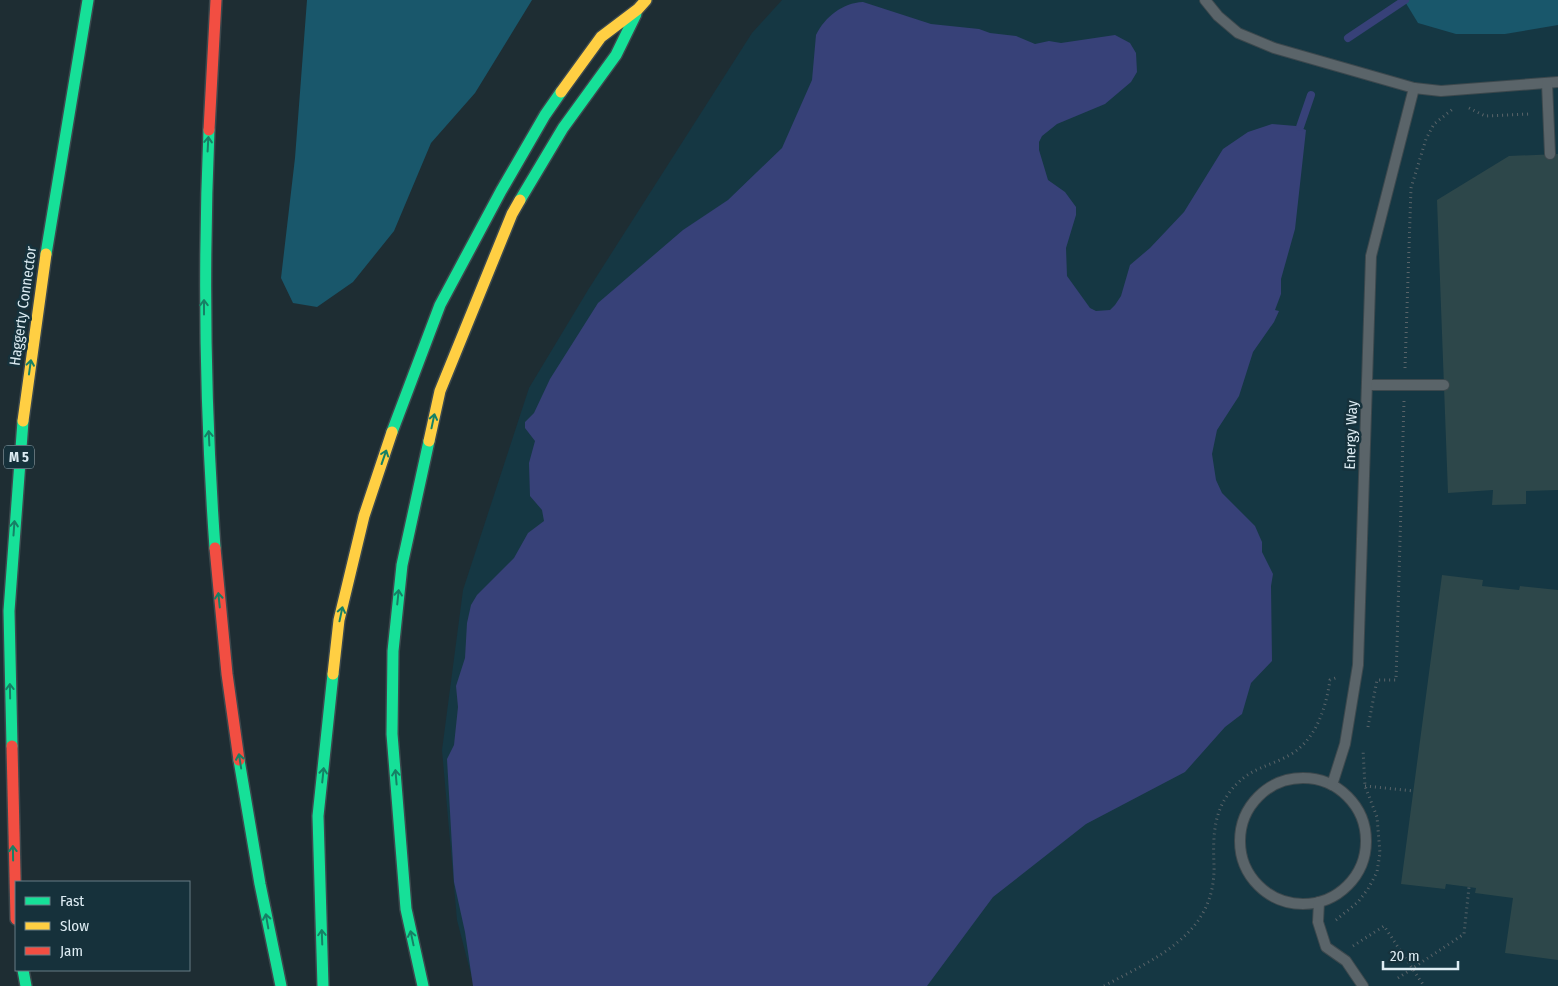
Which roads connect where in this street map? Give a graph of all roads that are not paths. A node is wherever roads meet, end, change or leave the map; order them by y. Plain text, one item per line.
1 (88, 0) edge
2 (216, 0) edge
3 (646, 0) edge
4 (1205, 0) edge
5 (638, 9) junction
6 (1553, 82) edge
7 (1414, 88) junction
8 (1550, 154) dead end
9 (1368, 385) junction
10 (1444, 385) dead end
11 (1332, 785) junction
12 (15, 881) edge
13 (1319, 902) junction
14 (23, 971) edge
15 (26, 986) edge
16 (281, 986) edge
17 (323, 986) edge
18 (423, 986) edge
19 (1363, 986) edge

12 -> 1 highway, Haggerty Connector / M 5
16 -> 2 highway
3 - 5 highway
4 - 7 lane
17 -> 5 highway
18 -> 5 highway
6 - 7 lane
6 - 8 lane
7 - 9 lane, Energy Way
9 - 10 lane
9 - 11 lane, Energy Way
11 - 13 lane
11 - 13 lane
13 - 19 lane
14 - 15 highway

